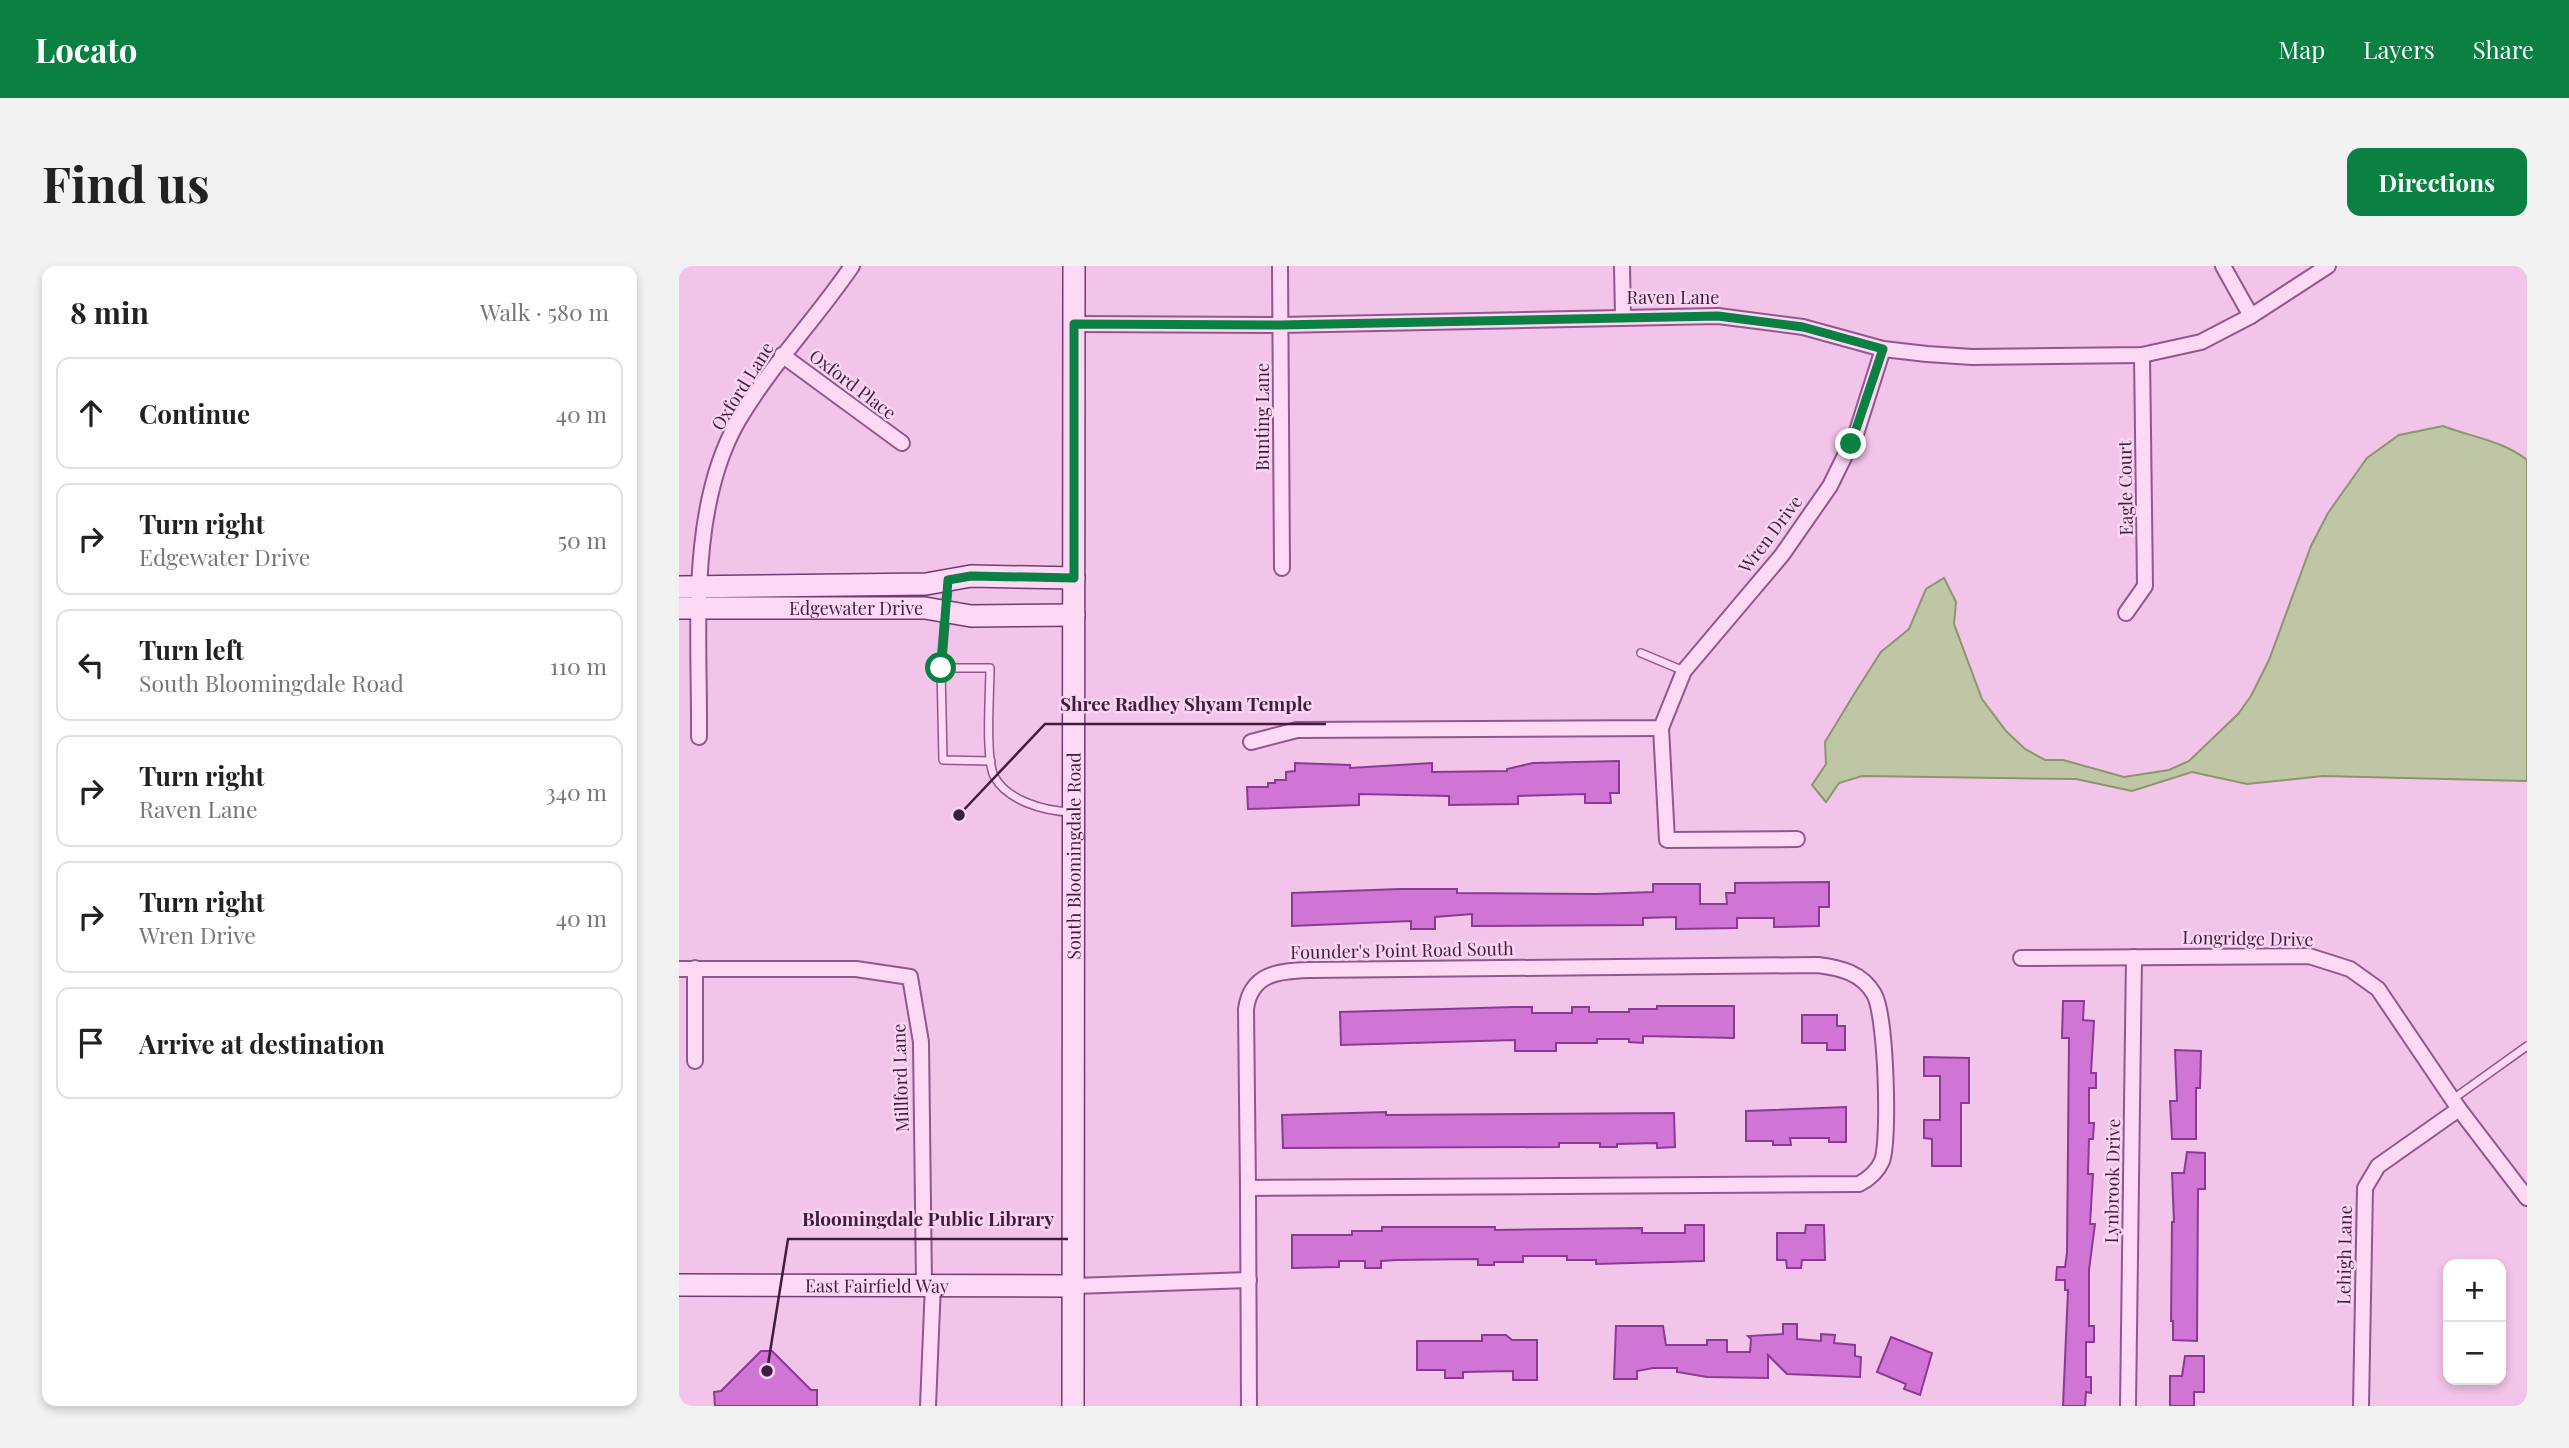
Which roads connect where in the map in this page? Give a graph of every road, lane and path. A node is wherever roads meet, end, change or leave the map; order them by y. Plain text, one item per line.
1 (852, 266) edge
2 (1074, 266) edge
3 (1280, 266) edge
4 (1622, 266) edge
5 (2223, 266) edge
6 (2328, 266) edge
7 (1623, 316) junction
8 (2251, 316) junction
9 (1074, 324) junction
10 (1280, 325) junction
11 (1883, 349) junction
12 (782, 355) junction
13 (2142, 355) junction
14 (902, 443) dead end
15 (1282, 568) dead end
16 (1074, 578) junction
17 (948, 580) junction
18 (679, 587) edge
19 (701, 598) junction
20 (679, 608) edge
21 (944, 611) junction
22 (2126, 613) dead end
23 (1074, 615) junction
24 (1641, 653) dead end
25 (941, 668) junction
26 (1684, 671) junction
27 (1661, 727) junction
28 (699, 737) dead end
29 (1251, 742) dead end
30 (991, 761) junction
31 (1074, 812) junction
32 (1797, 839) dead end
33 (2134, 957) junction
34 (2021, 958) dead end
35 (695, 968) junction
36 (679, 969) edge
37 (2527, 1046) edge
38 (695, 1060) dead end
39 (2456, 1104) junction
40 (1248, 1188) junction
41 (2527, 1198) edge
42 (1249, 1280) junction
43 (928, 1284) junction
44 (679, 1285) edge
45 (1074, 1286) junction
46 (928, 1406) edge
47 (1073, 1406) edge
48 (1249, 1406) edge
49 (2128, 1406) edge
50 (2361, 1406) edge

1 - 12 street, Oxford Lane
2 - 9 street, South Bloomingdale Road
3 - 10 street, Bunting Lane
4 - 7 street
5 - 8 street
6 - 8 street, Raven Lane
7 - 10 street, Raven Lane
7 - 11 street, Raven Lane
8 - 13 street, Raven Lane
9 - 10 street, Raven Lane
9 - 16 street, South Bloomingdale Road
10 - 15 street, Bunting Lane
11 - 13 street, Raven Lane
11 - 26 street, Wren Drive
12 - 14 street, Oxford Place
12 - 19 street, Oxford Lane
13 - 22 street, Eagle Court
16 - 17 street, Edgewater Drive
16 - 23 street, South Bloomingdale Road
17 - 19 street, Edgewater Drive
17 - 21 lane
18 - 19 street, Edgewater Drive
19 - 20 street, Edgewater Drive
19 - 21 street, Edgewater Drive
19 - 28 street, Oxford Lane
21 - 23 street, Edgewater Drive
21 - 25 lane
23 - 31 street, South Bloomingdale Road
24 - 26 lane
25 - 30 lane
25 - 30 lane
26 - 27 street, Wren Drive
27 - 29 street
27 - 32 street, Wren Drive
30 - 31 lane
31 - 45 street, South Bloomingdale Road
33 - 34 street, Longridge Drive
33 - 39 street, Longridge Drive
33 - 49 street, Lynbrook Drive
35 - 36 street, Millford Lane
35 - 38 street
35 - 43 street, Millford Lane
37 - 39 lane
39 - 41 street, Longridge Drive
39 - 50 street, Lehigh Lane
40 - 40 street, Founder's Point Road South
40 - 42 street, Founder's Point Road South
42 - 45 street
42 - 48 street, Founder's Point Road South
43 - 44 street, East Fairfield Way
43 - 45 street, East Fairfield Way
43 - 46 street, Millford Lane
45 - 47 street, South Bloomingdale Road

